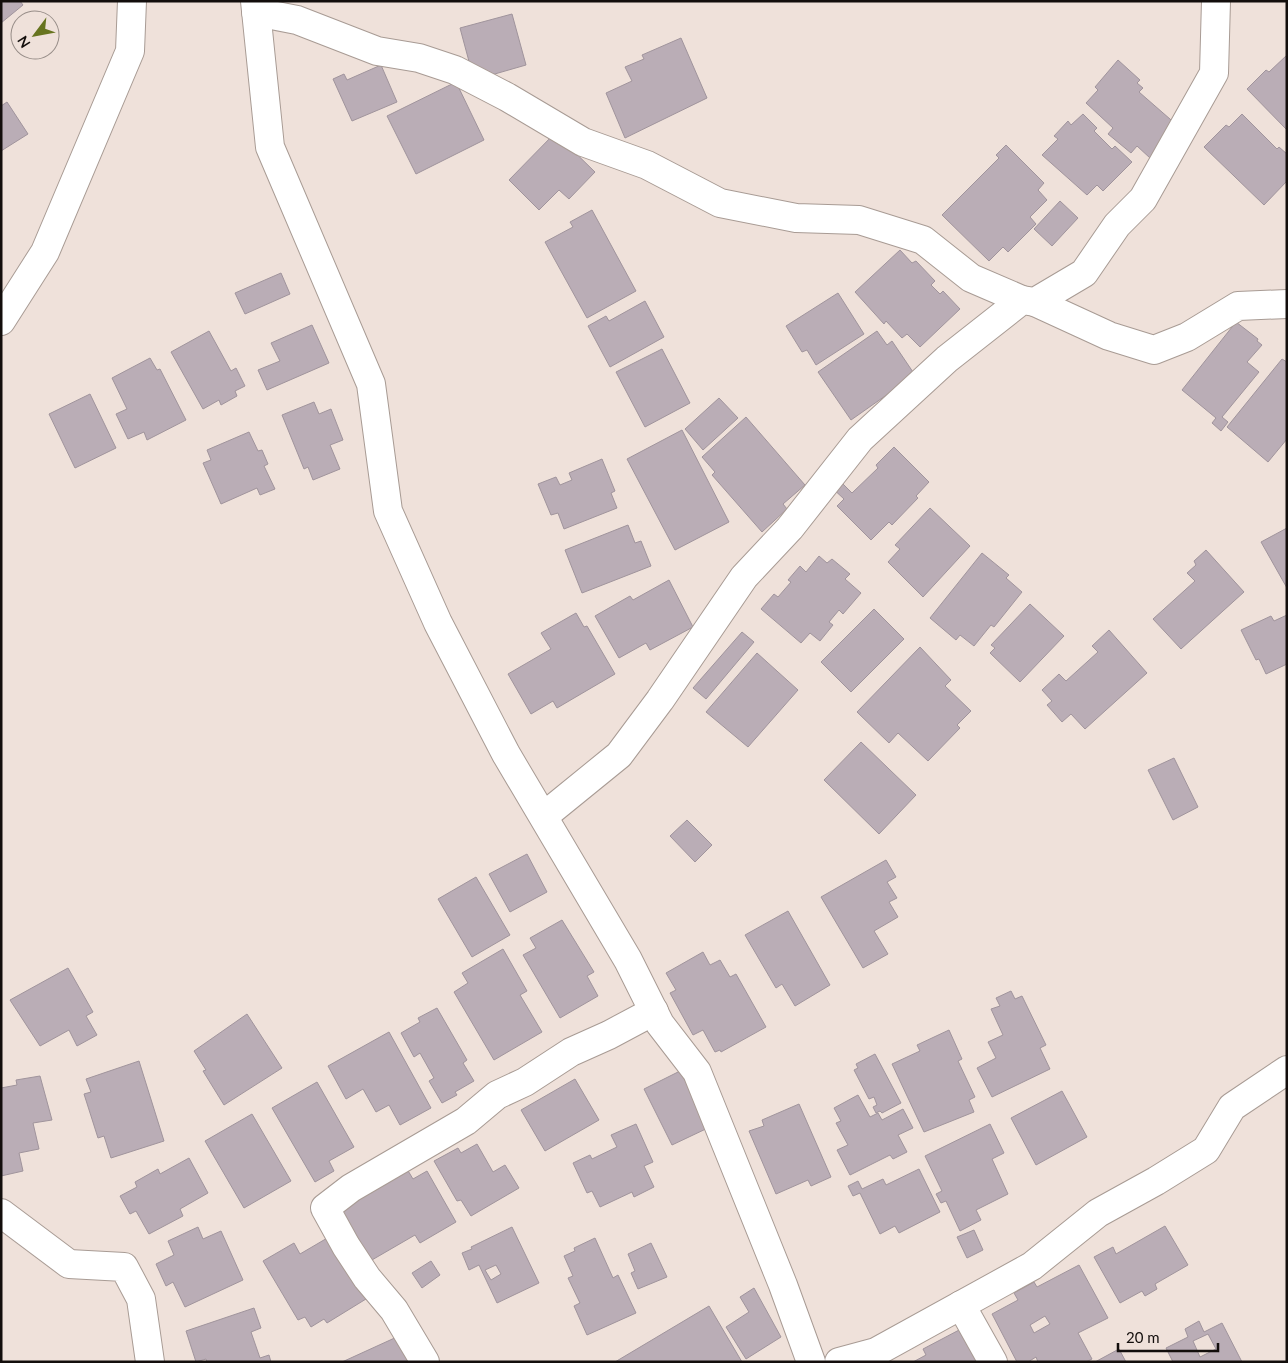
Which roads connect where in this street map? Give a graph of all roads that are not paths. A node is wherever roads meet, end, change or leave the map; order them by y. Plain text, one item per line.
1 (132, 1) edge
2 (1216, 1) edge
3 (256, 6) edge
4 (1028, 301) junction
5 (1287, 304) edge
6 (1, 321) edge
7 (544, 816) junction
8 (654, 1011) junction
9 (1287, 1070) edge
10 (1, 1213) edge
11 (961, 1305) junction
12 (150, 1362) edge
13 (424, 1362) edge
14 (811, 1362) edge
15 (839, 1362) edge
16 (993, 1362) edge

1 - 6 street
2 - 4 street
3 - 4 street
3 - 7 street
4 - 5 street
4 - 7 street
7 - 8 street
8 - 13 street
8 - 14 street
9 - 11 street
10 - 12 street
11 - 15 street
11 - 16 street

